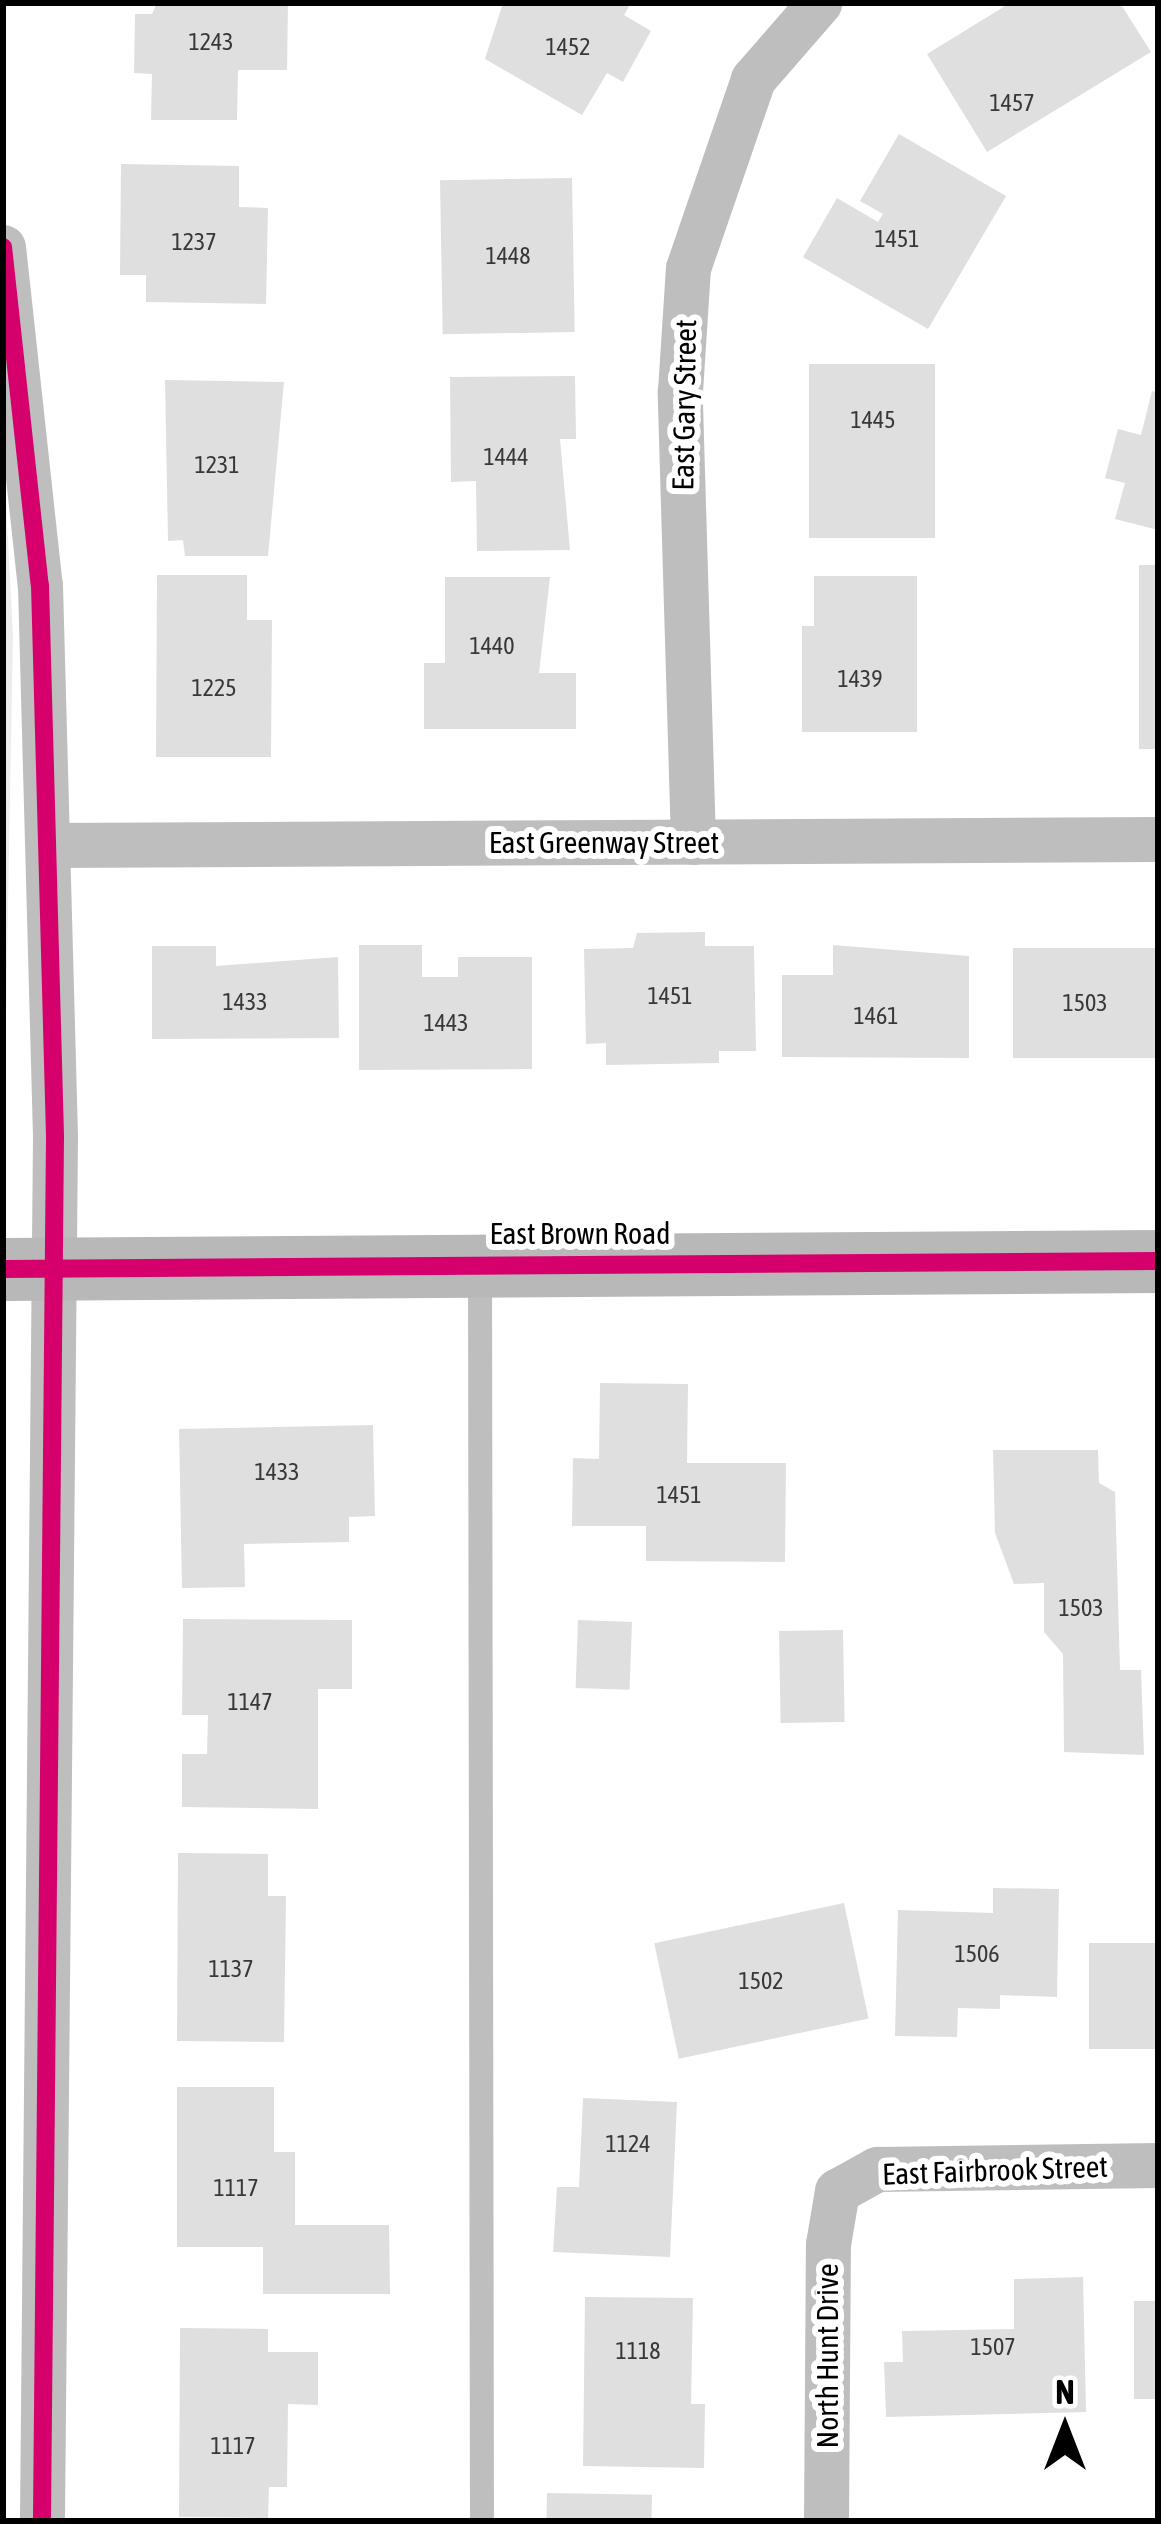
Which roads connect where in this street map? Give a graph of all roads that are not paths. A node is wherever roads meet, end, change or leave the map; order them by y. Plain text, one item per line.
1 (819, 3) edge
2 (3, 247) edge
3 (1158, 839) edge
4 (693, 842) junction
5 (50, 845) junction
6 (1158, 1261) edge
7 (480, 1263) junction
8 (30, 1269) edge
9 (1158, 2165) edge
10 (837, 2191) joint
11 (42, 2521) edge
12 (482, 2521) edge
13 (826, 2521) edge

1 - 4 street, East Gary Street
2 - 5 street
3 - 4 street, East Greenway Street
4 - 5 street, East Greenway Street
5 - 8 street
6 - 7 main road, East Brown Road
7 - 8 main road, East Brown Road
7 - 12 lane
8 - 11 street
9 - 10 street, East Fairbrook Street
10 - 13 street, North Hunt Drive

